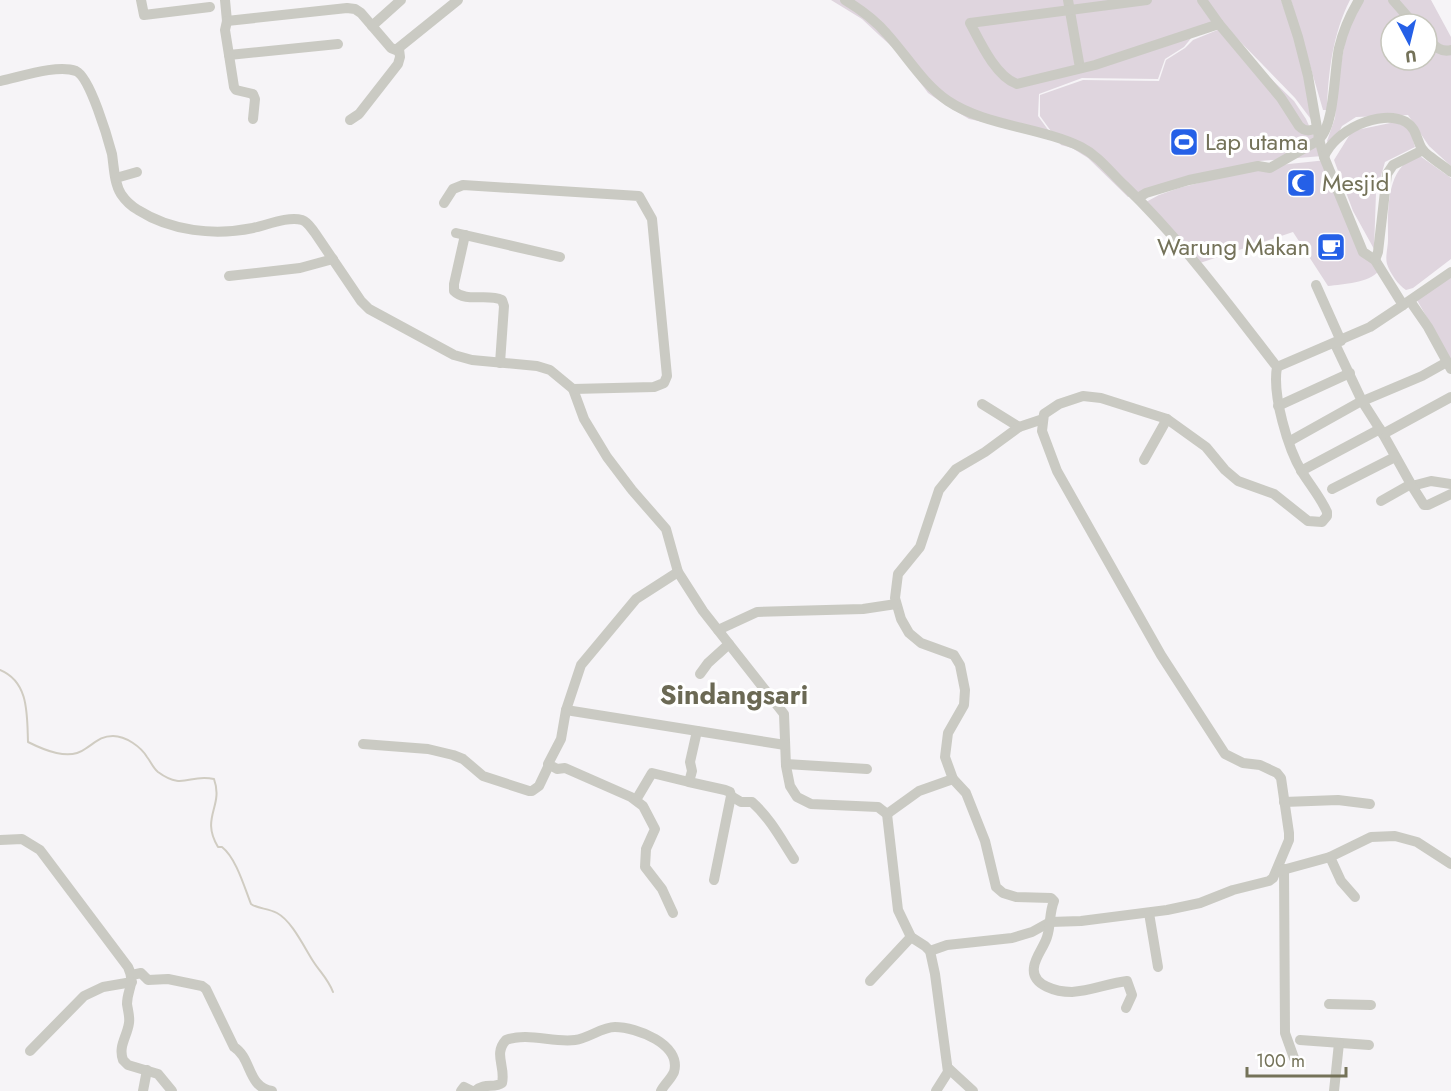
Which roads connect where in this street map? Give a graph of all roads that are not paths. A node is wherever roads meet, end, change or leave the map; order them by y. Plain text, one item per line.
1 (141, 0) edge
2 (225, 0) edge
3 (401, 0) edge
4 (458, 0) edge
5 (845, 0) edge
6 (1147, 0) edge
7 (1202, 0) edge
8 (1286, 0) edge
9 (1359, 0) edge
10 (1393, 0) edge
11 (182, 5) edge
12 (1069, 6) edge
13 (210, 7) dead end
14 (1404, 12) edge
15 (226, 21) junction
16 (1219, 24) junction
17 (372, 26) junction
18 (338, 44) dead end
19 (399, 49) junction
20 (229, 55) junction
21 (1080, 68) junction
22 (0, 81) edge
23 (254, 119) dead end
24 (350, 120) dead end
25 (1318, 136) junction
26 (1423, 150) junction
27 (1324, 157) junction
28 (138, 172) dead end
29 (1451, 172) edge
30 (116, 178) junction
31 (1138, 198) junction
32 (444, 203) dead end
33 (560, 257) dead end
34 (333, 259) junction
35 (1375, 260) junction
36 (1451, 272) edge
37 (229, 276) dead end
38 (1316, 285) dead end
39 (1407, 303) junction
40 (1338, 342) junction
41 (500, 363) junction
42 (1449, 366) edge
43 (1277, 367) junction
44 (1350, 374) junction
45 (573, 389) junction
46 (1451, 397) edge
47 (1362, 401) junction
48 (982, 404) dead end
49 (1278, 406) junction
50 (1043, 419) junction
51 (1167, 419) junction
52 (1018, 427) junction
53 (1381, 431) junction
54 (1290, 441) junction
55 (1395, 457) junction
56 (1144, 460) dead end
57 (1301, 471) junction
58 (1451, 484) edge
59 (1412, 485) junction
60 (1332, 489) dead end
61 (1451, 494) edge
62 (1381, 501) dead end
63 (678, 573) junction
64 (896, 604) junction
65 (718, 630) junction
66 (729, 644) junction
67 (699, 674) dead end
68 (566, 710) junction
69 (697, 730) junction
70 (363, 744) dead end
71 (785, 745) junction
72 (786, 764) junction
73 (549, 765) junction
74 (867, 769) dead end
75 (953, 779) junction
76 (689, 782) junction
77 (730, 796) junction
78 (636, 800) junction
79 (1284, 802) junction
80 (1370, 804) dead end
81 (887, 814) junction
82 (0, 840) edge
83 (1330, 857) junction
84 (794, 859) dead end
85 (1451, 864) edge
86 (1280, 871) junction
87 (714, 880) dead end
88 (1355, 897) dead end
89 (673, 913) dead end
90 (1149, 913) junction
91 (1050, 922) junction
92 (911, 937) junction
93 (930, 951) junction
94 (1158, 967) dead end
95 (132, 979) junction
96 (870, 981) dead end
97 (1329, 1004) dead end
98 (1371, 1005) dead end
99 (1126, 1008) dead end
100 (1300, 1040) dead end
101 (1339, 1043) junction
102 (1369, 1045) dead end
103 (30, 1051) dead end
104 (1294, 1058) dead end
105 (948, 1068) junction
106 (147, 1070) junction
107 (143, 1091) edge
108 (172, 1091) edge
109 (272, 1091) edge
110 (461, 1091) edge
111 (474, 1091) edge
112 (660, 1091) edge
113 (936, 1091) edge
114 (973, 1091) edge
115 (1334, 1091) edge

1 - 11 street
2 - 15 street
3 - 17 street
4 - 19 street
5 - 31 street
6 - 12 street
7 - 16 street
8 - 25 street
9 - 25 street
10 - 14 street
11 - 13 street
12 - 21 street
12 - 21 street
15 - 17 street
15 - 20 street
16 - 21 street
16 - 25 street
17 - 19 street
18 - 20 street
19 - 24 street
20 - 23 street
22 - 30 street
25 - 27 street
25 - 31 street
26 - 27 street
26 - 29 street
26 - 35 street
27 - 35 street
28 - 30 street
30 - 34 street
31 - 43 street
32 - 45 street
33 - 41 street
34 - 37 street
34 - 41 street
35 - 39 street
36 - 39 street
38 - 40 street
39 - 40 street
39 - 42 street
40 - 43 street
40 - 44 street
41 - 45 street
42 - 47 street
43 - 49 street
44 - 47 street
44 - 49 street
45 - 63 street
46 - 53 street
47 - 53 street
47 - 54 street
48 - 52 street
49 - 54 street
50 - 51 street
50 - 52 street
50 - 79 street
51 - 56 street
51 - 57 street
52 - 64 street
53 - 55 street
53 - 57 street
54 - 57 street
55 - 59 street
55 - 60 street
58 - 59 street
59 - 61 street
59 - 62 street
63 - 65 street
63 - 68 street
64 - 65 street
64 - 75 street
65 - 66 street
66 - 67 street
66 - 71 street
68 - 69 street
68 - 73 street
69 - 71 street
69 - 76 street
70 - 73 street
71 - 72 street
72 - 74 street
72 - 81 street
73 - 78 street
75 - 81 street
75 - 91 street
76 - 77 street
76 - 78 street
77 - 84 street
77 - 87 street
78 - 89 street
79 - 80 street
79 - 86 street
81 - 92 street
82 - 95 street
83 - 85 street
83 - 86 street
83 - 88 street
86 - 90 street
86 - 104 street
90 - 91 street
90 - 94 street
91 - 93 street
91 - 99 street
92 - 93 street
92 - 96 street
93 - 105 street
95 - 103 street
95 - 106 street
95 - 109 street
97 - 98 street
100 - 101 street
101 - 102 street
101 - 115 street
105 - 113 street
105 - 114 street
106 - 107 street
106 - 108 street
110 - 111 street
111 - 112 street

